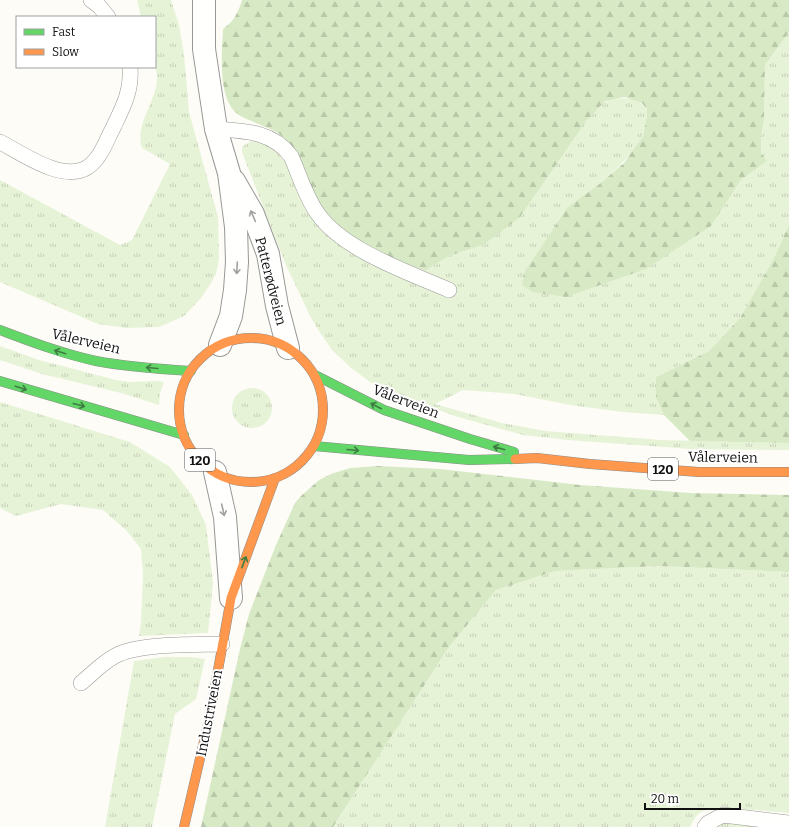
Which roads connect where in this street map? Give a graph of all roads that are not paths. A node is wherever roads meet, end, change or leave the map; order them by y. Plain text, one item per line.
1 (91, 0) edge
2 (204, 0) edge
3 (107, 16) edge
4 (130, 68) edge
5 (216, 129) junction
6 (0, 142) edge
7 (229, 173) junction
8 (449, 290) dead end
9 (0, 330) edge
10 (220, 345) junction
11 (288, 348) junction
12 (191, 371) junction
13 (315, 375) junction
14 (0, 381) edge
15 (184, 436) junction
16 (314, 446) junction
17 (537, 458) junction
18 (215, 472) junction
19 (789, 472) edge
20 (275, 478) junction
21 (230, 598) junction
22 (222, 644) junction
23 (81, 683) dead end
24 (789, 823) edge
25 (184, 827) edge
26 (705, 827) edge

1 - 3 lane
2 - 5 street, Patterødveien
4 - 6 lane
5 - 7 street, Patterødveien
5 - 8 lane
7 -> 10 street, Patterødveien
11 -> 7 street, Patterødveien
12 -> 9 main road, Vålerveien
10 - 11 main road, 120
10 - 12 main road, 120
11 - 13 main road, 120
12 - 15 main road, 120
13 - 16 main road, 120
17 -> 13 main road, Vålerveien / 120
14 -> 15 main road, 120
15 - 18 main road, 120
16 -> 17 main road, Vålerveien / 120
16 - 20 main road, 120
17 - 19 main road, Vålerveien / 120
18 - 20 main road, 120
18 -> 21 street, Industriveien
21 -> 20 main road, Industriveien
21 - 22 main road, Industriveien
22 - 23 lane
22 - 25 main road, Industriveien
24 - 26 lane

